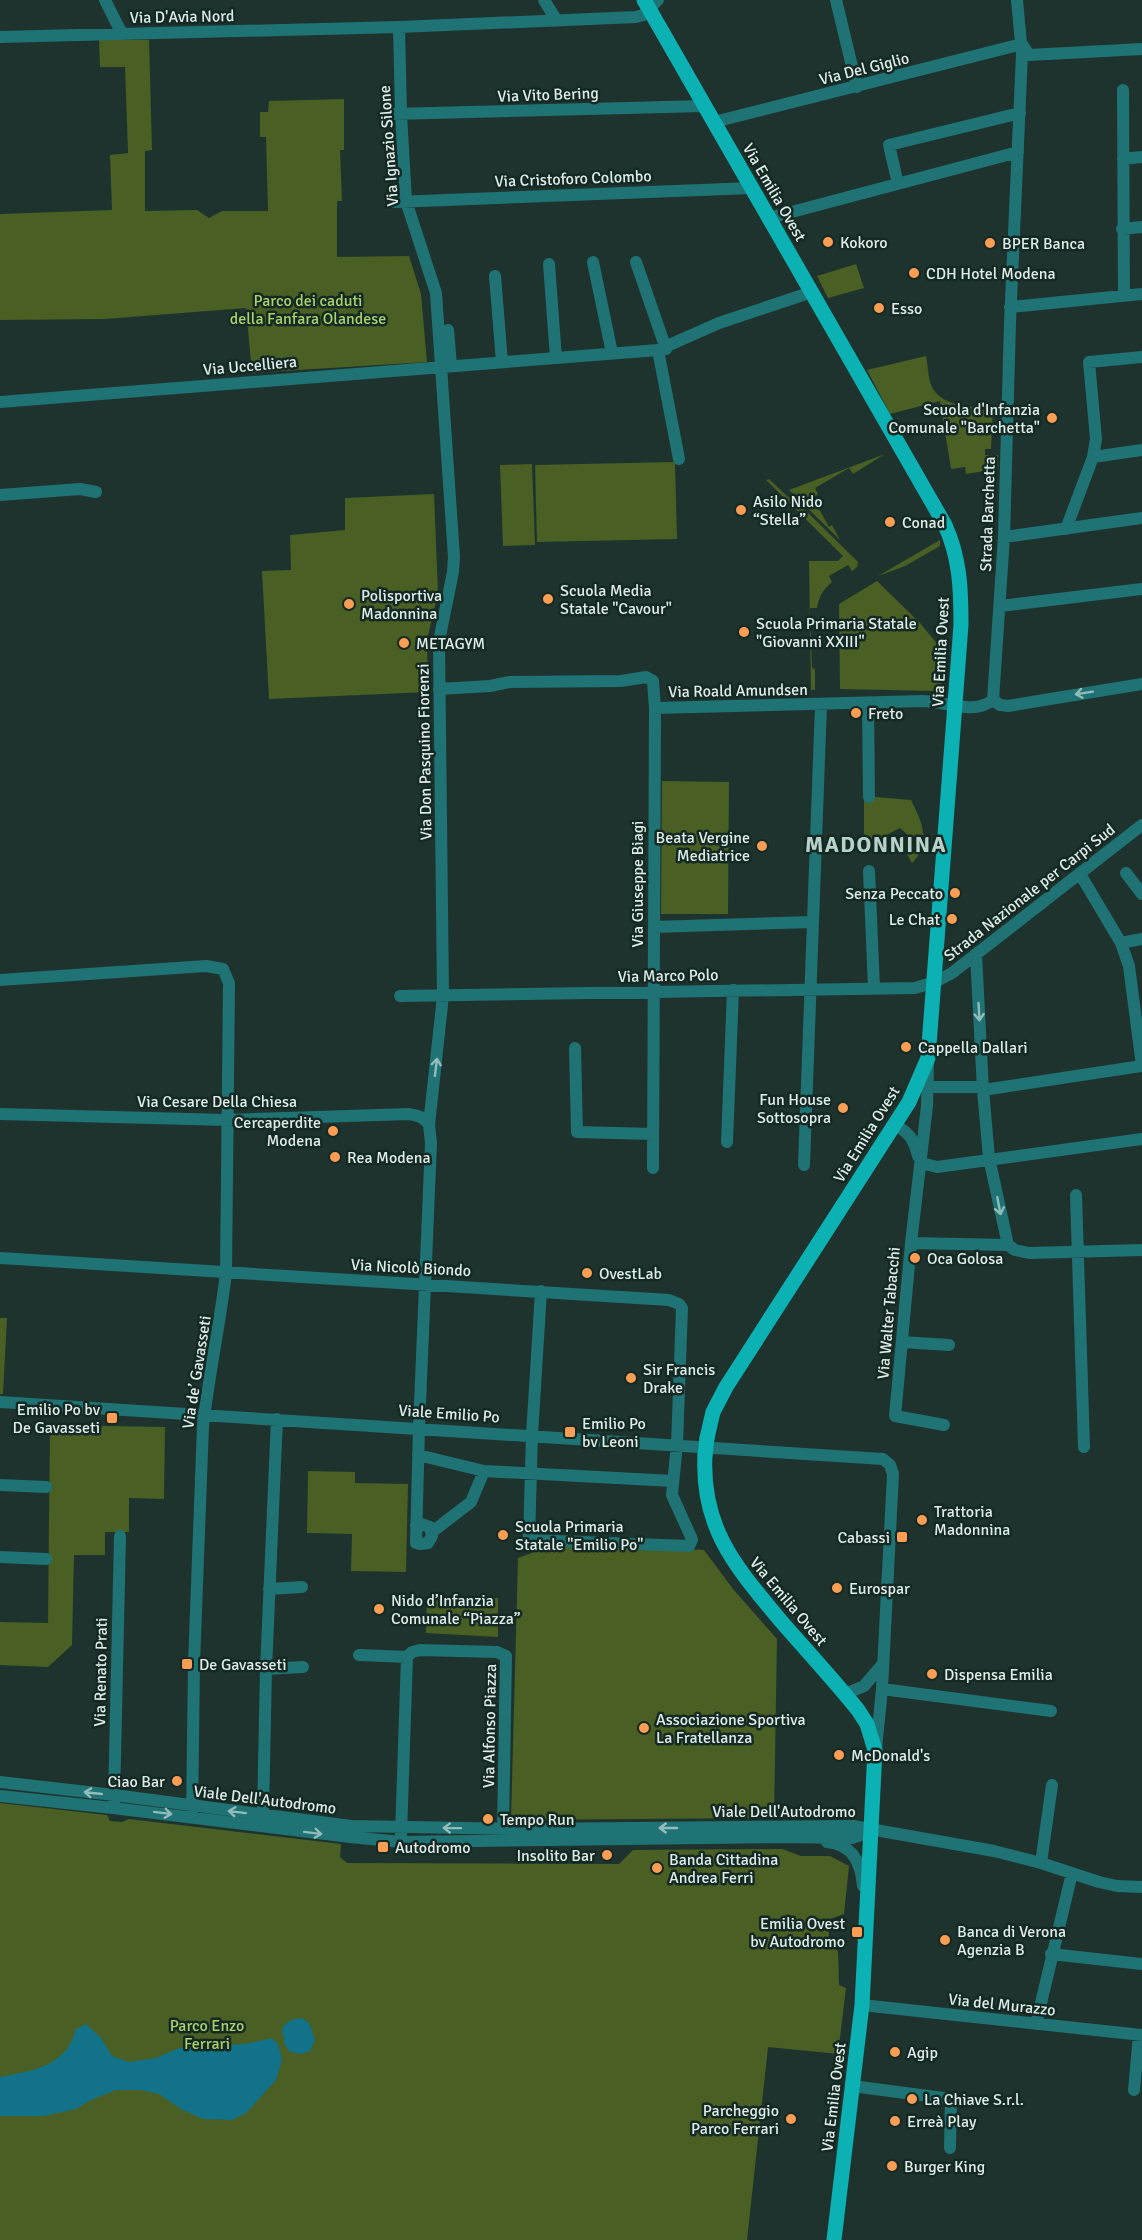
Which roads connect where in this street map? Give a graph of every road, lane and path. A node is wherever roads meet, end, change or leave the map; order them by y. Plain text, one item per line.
1 (105, 0) edge
2 (544, 0) edge
3 (836, 0) edge
4 (1017, 0) edge
5 (651, 3) edge
6 (557, 21) junction
7 (399, 27) junction
8 (122, 34) junction
9 (0, 37) edge
10 (1022, 44) junction
11 (1142, 50) edge
12 (857, 87) junction
13 (1123, 90) dead end
14 (705, 106) junction
15 (1020, 113) junction
16 (396, 114) junction
17 (714, 122) junction
18 (1018, 152) junction
19 (1142, 157) edge
20 (1123, 159) junction
21 (898, 184) junction
22 (752, 188) junction
23 (400, 201) junction
24 (769, 218) junction
25 (1142, 227) edge
26 (1122, 229) junction
27 (593, 262) dead end
28 (636, 262) dead end
29 (549, 264) dead end
30 (495, 276) dead end
31 (812, 292) junction
32 (1142, 294) edge
33 (1124, 296) junction
34 (1010, 307) junction
35 (448, 330) dead end
36 (662, 350) junction
37 (612, 353) junction
38 (556, 357) junction
39 (1142, 357) edge
40 (502, 362) junction
41 (446, 366) junction
42 (0, 402) edge
43 (1142, 450) edge
44 (1093, 457) junction
45 (679, 459) dead end
46 (96, 492) dead end
47 (0, 495) edge
48 (1142, 518) edge
49 (1066, 530) junction
50 (1004, 537) junction
51 (1142, 589) edge
52 (1000, 606) junction
53 (1142, 684) edge
54 (439, 689) junction
55 (993, 700) junction
56 (868, 703) junction
57 (821, 705) junction
58 (955, 705) junction
59 (655, 708) junction
60 (869, 797) dead end
61 (1142, 825) edge
62 (869, 871) dead end
63 (1126, 873) dead end
64 (1080, 874) junction
65 (1142, 894) edge
66 (812, 922) junction
67 (654, 927) junction
68 (1142, 939) edge
69 (1121, 943) junction
70 (976, 954) junction
71 (0, 980) edge
72 (935, 982) junction
73 (874, 988) junction
74 (810, 989) junction
75 (733, 990) junction
76 (653, 992) junction
77 (400, 996) dead end
78 (443, 996) junction
79 (1138, 1006) edge
80 (575, 1048) dead end
81 (928, 1058) junction
82 (1142, 1066) edge
83 (928, 1088) junction
84 (983, 1088) junction
85 (909, 1102) junction
86 (0, 1114) edge
87 (227, 1120) junction
88 (429, 1125) junction
89 (895, 1125) junction
90 (653, 1134) junction
91 (1142, 1139) edge
92 (726, 1142) dead end
93 (989, 1158) junction
94 (921, 1163) junction
95 (804, 1165) dead end
96 (653, 1168) dead end
97 (1077, 1195) dead end
98 (911, 1243) junction
99 (1008, 1245) junction
100 (1142, 1250) edge
101 (1078, 1251) junction
102 (0, 1258) edge
103 (226, 1273) junction
104 (424, 1284) junction
105 (541, 1291) junction
106 (902, 1342) junction
107 (949, 1345) dead end
108 (0, 1402) edge
109 (204, 1415) junction
110 (277, 1419) junction
111 (944, 1425) dead end
112 (418, 1428) junction
113 (532, 1435) junction
114 (677, 1444) junction
115 (1084, 1447) dead end
116 (418, 1455) junction
117 (484, 1471) junction
118 (531, 1473) junction
119 (673, 1481) junction
120 (0, 1485) edge
121 (46, 1487) dead end
122 (416, 1525) junction
123 (432, 1532) junction
124 (120, 1536) dead end
125 (0, 1557) edge
126 (46, 1559) dead end
127 (302, 1587) dead end
128 (269, 1588) junction
129 (359, 1655) dead end
130 (407, 1657) junction
131 (882, 1665) junction
132 (303, 1667) dead end
133 (266, 1669) junction
134 (882, 1689) junction
135 (845, 1694) junction
136 (1052, 1711) dead end
137 (876, 1750) junction
138 (0, 1782) edge
139 (1052, 1785) dead end
140 (0, 1796) edge
141 (114, 1801) junction
142 (192, 1812) junction
143 (873, 1814) junction
144 (263, 1815) junction
145 (853, 1826) junction
146 (401, 1827) junction
147 (503, 1829) junction
148 (873, 1831) junction
149 (350, 1832) junction
150 (527, 1834) junction
151 (616, 1834) junction
152 (788, 1837) junction
153 (401, 1842) junction
154 (1041, 1863) junction
155 (1072, 1873) junction
156 (1142, 1887) edge
157 (867, 1925) junction
158 (1051, 1954) junction
159 (1142, 1964) edge
160 (862, 2005) junction
161 (1036, 2024) junction
162 (1141, 2035) edge
163 (852, 2086) junction
164 (1134, 2090) dead end
165 (950, 2148) dead end
166 (834, 2240) edge

1 - 8 street
2 - 6 street
3 - 12 street
4 - 10 street, Strada Barchetta
5 - 6 street, Via D'Avia Nord
5 - 14 main road, Via Emilia Ovest
6 - 7 street, Via D'Avia Nord
7 - 8 street, Via D'Avia Nord
7 - 16 street, Via Ignazio Silone
8 - 9 street, Via D'Avia Nord
10 - 11 street
10 - 12 street, Via Del Giglio
10 - 15 street, Strada Barchetta
12 - 17 street, Via Del Giglio
13 - 20 street
14 - 16 street, Via Vito Bering
14 - 17 main road, Via Emilia Ovest
15 - 18 street, Strada Barchetta
15 - 21 street
16 - 23 street, Via Ignazio Silone
17 - 22 main road, Via Emilia Ovest
18 - 21 street
18 - 34 street, Strada Barchetta
19 - 20 street
20 - 26 street
21 - 24 street
22 - 23 street, Via Cristoforo Colombo
22 - 24 main road, Via Emilia Ovest
23 - 41 street, Via Ignazio Silone
24 - 31 main road, Via Emilia Ovest
25 - 26 street
26 - 33 street
27 - 37 street
28 - 36 street
29 - 38 street
30 - 40 street
31 - 36 street, Via Uccelliera
31 - 58 main road, Via Emilia Ovest
32 - 33 street
33 - 34 street
34 - 50 street, Strada Barchetta
35 - 41 street
36 - 37 street, Via Uccelliera
36 - 45 street
37 - 38 street, Via Uccelliera
38 - 40 street, Via Uccelliera
39 - 44 street
40 - 41 street, Via Uccelliera
41 - 42 street, Via Uccelliera
41 - 54 street, Via Don Pasquino Fiorenzi
43 - 44 street
44 - 49 street
46 - 47 street
48 - 49 street
49 - 50 street
50 - 52 street, Strada Barchetta
51 - 52 street
52 - 55 street, Strada Barchetta
53 -> 55 street
54 - 59 street, Via Roald Amundsen
54 - 78 street, Via Don Pasquino Fiorenzi
55 - 58 street
56 - 57 street, Via Roald Amundsen
56 - 58 street, Via Roald Amundsen
56 - 60 street
57 - 59 street, Via Roald Amundsen
57 - 66 street
58 - 72 main road, Via Emilia Ovest
59 - 67 street, Via Giuseppe Biagi
61 - 64 street, Strada Nazionale per Carpi Sud
62 - 73 street
63 - 65 street
64 - 69 street
64 - 70 street, Strada Nazionale per Carpi Sud
66 - 67 street
66 - 74 street
67 - 76 street, Via Giuseppe Biagi
68 - 69 street
69 - 79 street
70 - 72 street, Strada Nazionale per Carpi Sud
70 -> 84 street
71 - 87 street, Via de’ Gavasseti
72 - 73 street, Via Marco Polo
72 - 81 main road, Via Emilia Ovest
73 - 74 street, Via Marco Polo
74 - 75 street, Via Marco Polo
74 - 95 street
75 - 76 street, Via Marco Polo
75 - 92 street
76 - 78 street, Via Marco Polo
76 - 90 street, Via Giuseppe Biagi
77 - 78 street, Via Marco Polo
88 -> 78 street, Via Don Pasquino Fiorenzi
79 - 82 street
80 - 90 street
81 - 83 street, Via Walter Tabacchi
81 - 85 main road, Via Emilia Ovest
82 - 84 street
83 - 84 street
83 - 94 street, Via Walter Tabacchi
84 - 93 street
85 - 89 main road, Via Emilia Ovest
85 - 94 street, Via Walter Tabacchi
86 - 87 street, Via Cesare Della Chiesa
87 - 88 street, Via Cesare Della Chiesa
87 - 103 street, Via de’ Gavasseti
88 - 104 street, Via Don Pasquino Fiorenzi
89 - 94 street, Via Walter Tabacchi
89 - 135 main road, Via Emilia Ovest, bridge
90 - 96 street, Via Giuseppe Biagi
91 - 93 street
93 - 94 street
93 -> 99 street
94 - 98 street, Via Walter Tabacchi
97 - 101 street
98 - 99 street
98 - 106 street, Via Walter Tabacchi
99 - 101 street
100 - 101 street
101 - 115 street
102 - 103 street, Via Nicolò Biondo
103 - 104 street, Via Nicolò Biondo
103 - 109 street, Via de’ Gavasseti
104 - 105 street, Via Nicolò Biondo
104 - 112 street, Via Don Pasquino Fiorenzi
105 - 113 street
105 - 114 street, Via Nicolò Biondo
106 - 107 street
106 - 111 street, Via Walter Tabacchi
108 - 109 street, Viale Emilio Po
109 - 110 street, Viale Emilio Po
109 - 142 street, Via de’ Gavasseti
110 - 112 street, Viale Emilio Po
110 - 128 street
112 - 113 street, Viale Emilio Po
112 - 116 street, Via Don Pasquino Fiorenzi
113 - 114 street, Viale Emilio Po
113 - 118 street
114 - 119 street
114 - 131 street, Viale Emilio Po
116 - 117 street
116 - 122 street, Via Don Pasquino Fiorenzi
117 - 118 street
117 - 123 street
118 - 119 street
118 - 119 street
120 - 121 street
122 - 123 street
122 - 123 street
124 - 141 street, Via Renato Prati
125 - 126 street
127 - 128 street
128 - 133 street
129 - 130 street
130 - 146 street
130 - 147 street, Via Alfonso Piazza
131 - 134 street
131 - 135 street
132 - 133 street
133 - 144 street
134 - 136 street
134 - 137 street
135 - 137 main road, Via Emilia Ovest
137 - 143 main road, Via Emilia Ovest
141 -> 138 street, Viale Dell'Autodromo
139 - 154 street
140 - 141 street, Viale Dell'Autodromo
141 - 142 street, Viale Dell'Autodromo
144 -> 142 street, Viale Dell'Autodromo
142 -> 149 street, Viale Dell'Autodromo
143 - 145 street
143 - 148 main road, Via Emilia Ovest
144 - 149 street, Viale Dell'Autodromo
145 - 148 street, Viale Dell'Autodromo
145 -> 151 street, Viale Dell'Autodromo
147 -> 146 street, Viale Dell'Autodromo
146 - 149 street, Viale Dell'Autodromo
146 - 153 street
147 - 150 street, Viale Dell'Autodromo
148 - 152 street, Viale Dell'Autodromo
148 - 154 street
148 - 157 main road, Via Emilia Ovest
149 - 153 street, Viale Dell'Autodromo
150 - 151 street, Viale Dell'Autodromo
150 - 153 street, Viale Dell'Autodromo
151 - 152 street, Viale Dell'Autodromo
152 - 157 street
154 - 155 street
155 - 156 street
155 - 158 street
157 - 160 main road, Via Emilia Ovest
158 - 159 street
158 - 161 street
160 - 161 street, Via del Murazzo
160 - 163 main road, Via Emilia Ovest
161 - 162 street, Via del Murazzo
162 - 164 street, Via del Murazzo
163 - 165 street
163 - 166 main road, Via Emilia Ovest

